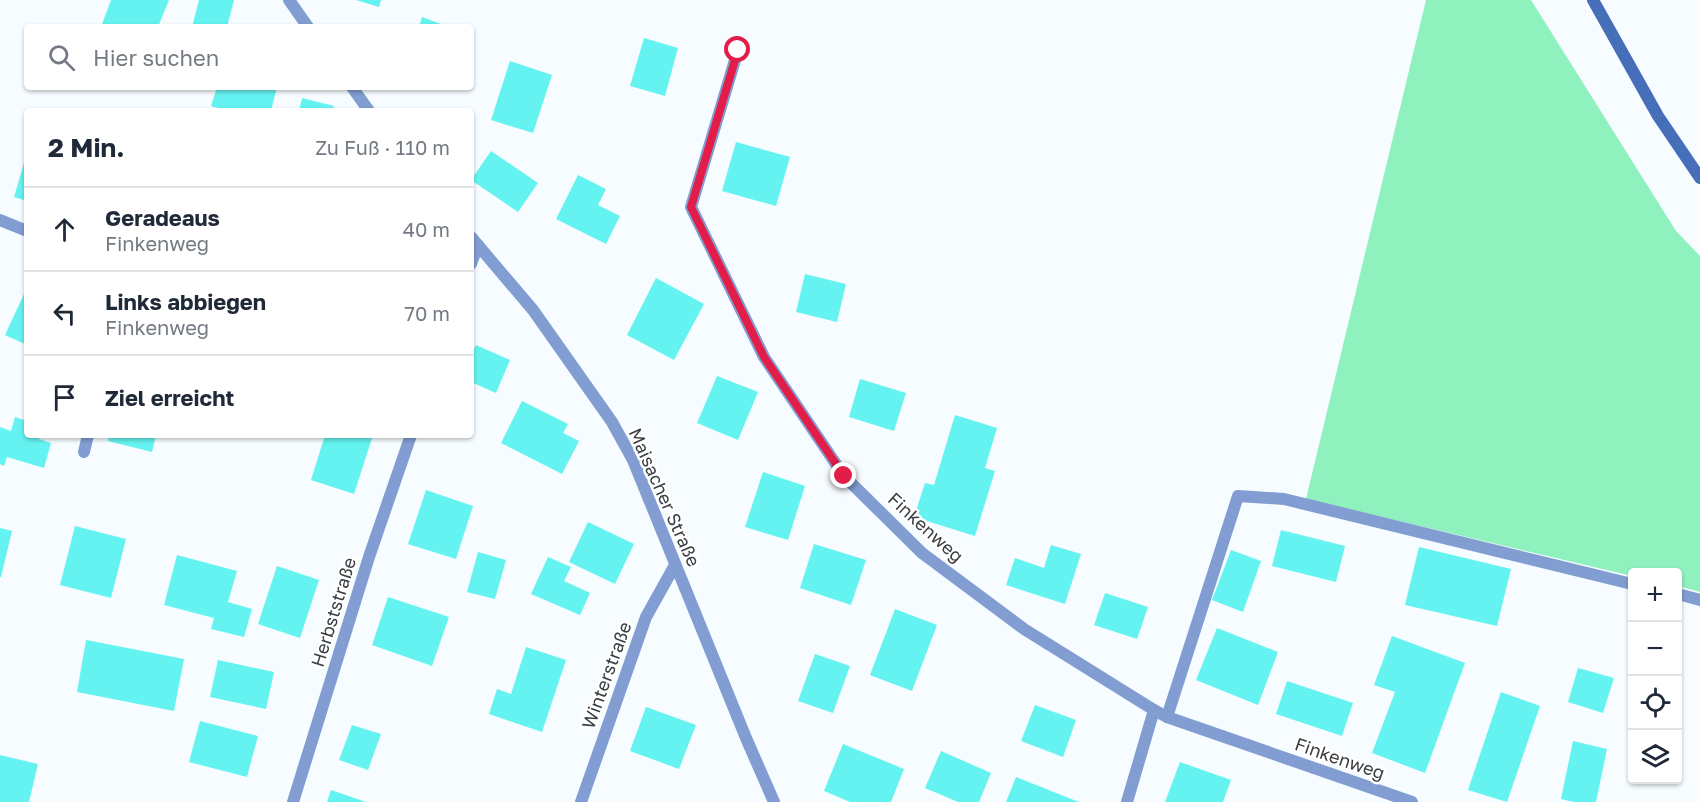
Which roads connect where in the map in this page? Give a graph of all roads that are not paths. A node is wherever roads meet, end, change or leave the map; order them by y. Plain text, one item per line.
1 (289, 0) edge
2 (1593, 0) edge
3 (306, 24) edge
4 (738, 50) dead end
5 (353, 90) edge
6 (367, 108) edge
7 (1700, 178) edge
8 (0, 220) edge
9 (24, 230) edge
10 (474, 241) edge
11 (87, 438) edge
12 (410, 438) edge
13 (84, 452) dead end
14 (675, 565) junction
15 (1628, 583) edge
16 (1682, 595) edge
17 (1700, 600) edge
18 (1154, 710) junction
19 (1167, 717) junction
20 (292, 802) edge
21 (581, 802) edge
22 (774, 802) edge
23 (1127, 802) edge
24 (1412, 802) edge

1 - 3 street
2 - 7 main road
4 - 18 street, Finkenweg
5 - 6 street
8 - 9 street
10 - 14 street, Maisacher Straße
11 - 13 street
12 - 20 street, Herbststraße
14 - 21 street, Winterstraße
14 - 22 street, Maisacher Straße
15 - 19 street
16 - 17 street
18 - 19 street, Finkenweg
18 - 23 street
19 - 24 street, Finkenweg

